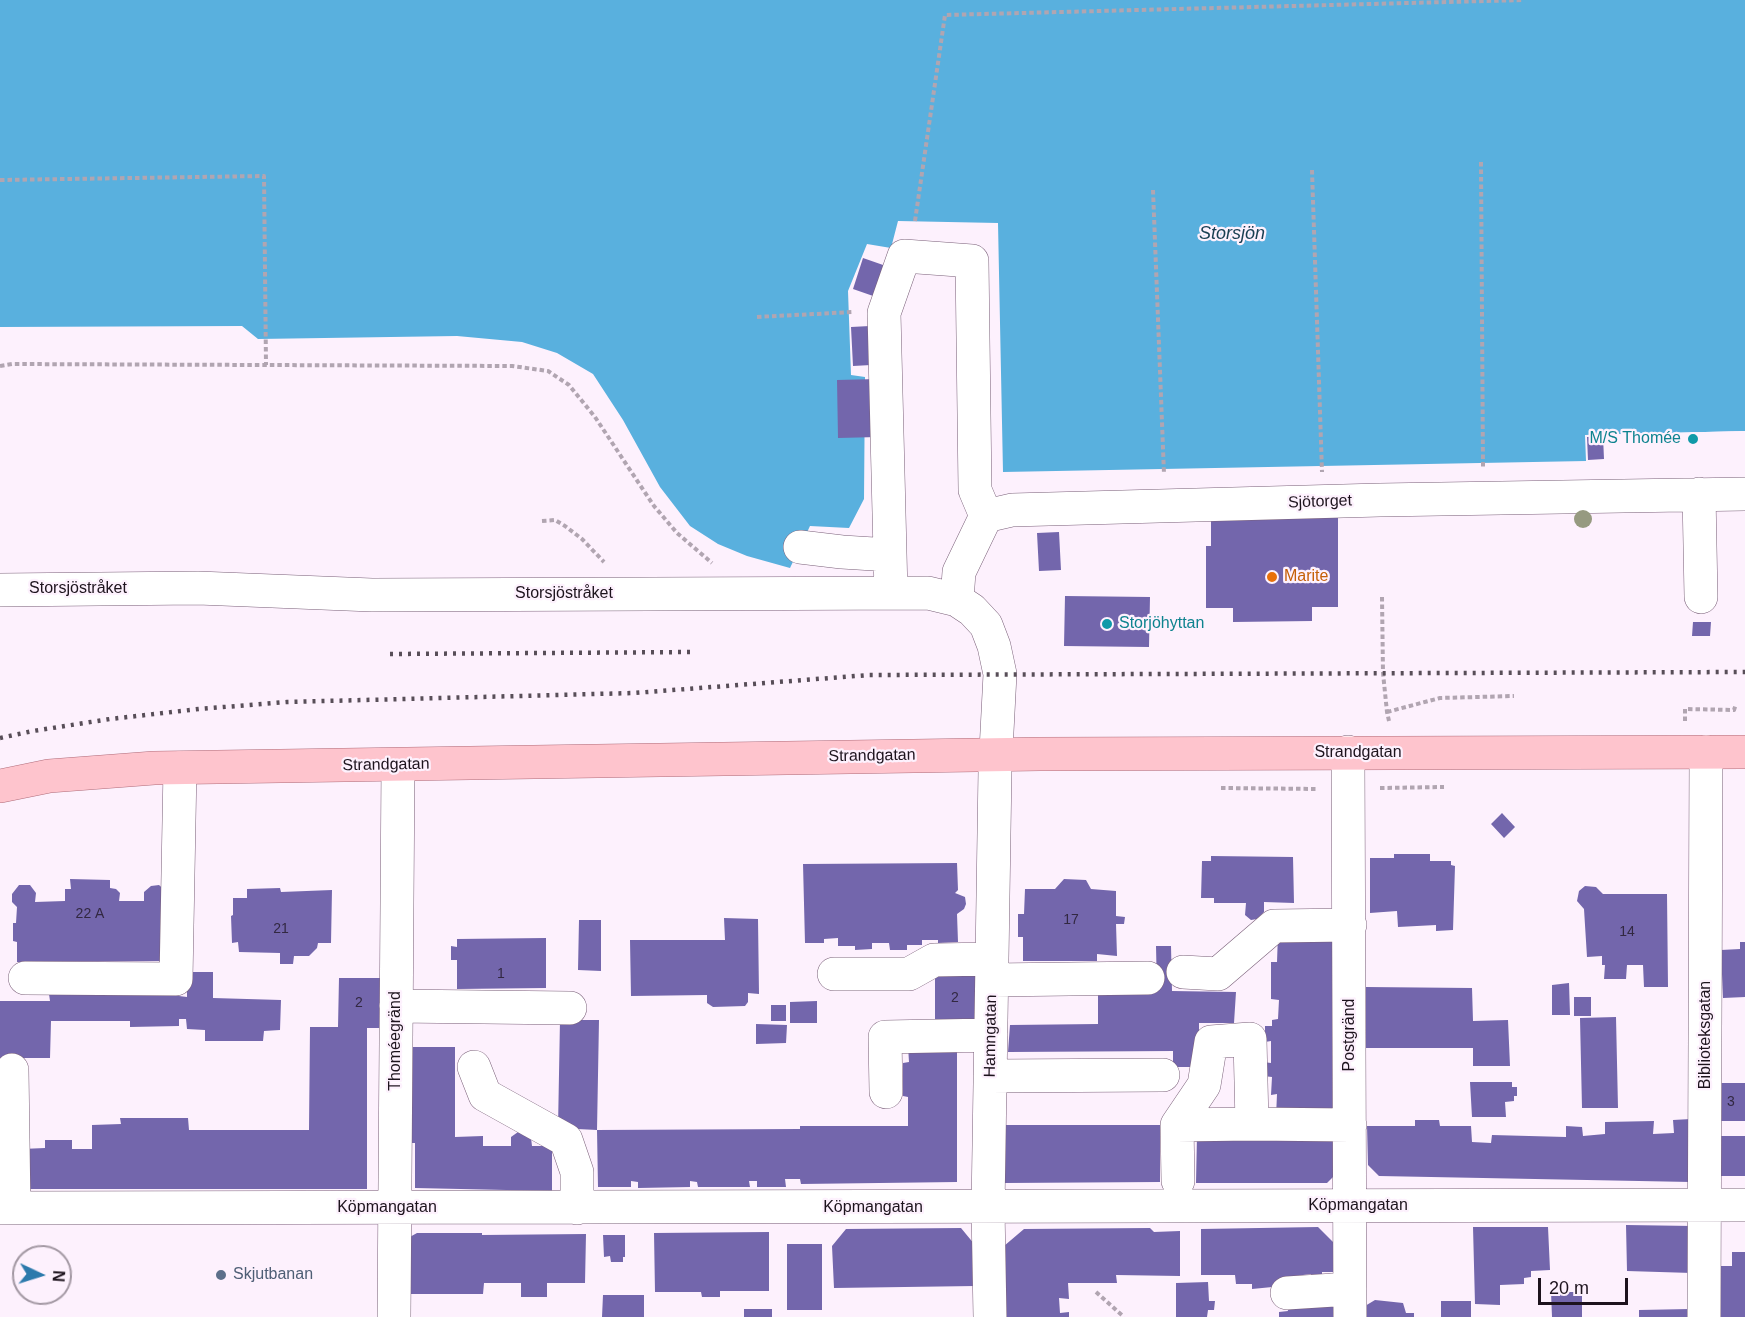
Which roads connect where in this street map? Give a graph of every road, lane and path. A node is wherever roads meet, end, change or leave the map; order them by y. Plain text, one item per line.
1 (1524, 0) edge
2 (1481, 162) dead end
3 (1312, 170) dead end
4 (0, 180) edge
5 (1152, 190) dead end
6 (915, 222) dead end
7 (884, 313) junction
8 (757, 317) dead end
9 (266, 365) junction
10 (0, 366) edge
11 (1483, 463) dead end
12 (1322, 466) dead end
13 (1164, 469) dead end
14 (1699, 494) junction
15 (1745, 494) edge
16 (986, 516) junction
17 (542, 520) dead end
18 (800, 547) dead end
19 (890, 555) junction
20 (713, 564) dead end
21 (0, 590) edge
22 (891, 593) junction
23 (629, 594) junction
24 (1382, 597) dead end
25 (1701, 597) dead end
26 (957, 600) junction
27 (1514, 696) dead end
28 (1387, 712) junction
29 (1348, 752) junction
30 (1393, 752) junction
31 (1706, 752) junction
32 (1745, 752) edge
33 (997, 755) junction
34 (398, 765) junction
35 (180, 768) junction
36 (0, 786) edge
37 (1392, 788) dead end
38 (1350, 925) junction
39 (992, 970) junction
40 (1183, 972) dead end
41 (834, 974) dead end
42 (25, 978) dead end
43 (1148, 978) dead end
44 (396, 1006) junction
45 (570, 1008) dead end
46 (991, 1035) junction
47 (474, 1067) dead end
48 (12, 1070) dead end
49 (1163, 1075) dead end
50 (990, 1076) junction
51 (886, 1092) dead end
52 (1252, 1124) junction
53 (1178, 1125) junction
54 (1350, 1125) junction
55 (1178, 1181) dead end
56 (1705, 1204) junction
57 (1350, 1205) junction
58 (1745, 1205) edge
59 (7, 1208) edge
60 (395, 1208) junction
61 (577, 1208) junction
62 (988, 1208) junction
63 (1096, 1292) dead end
64 (1287, 1293) dead end
65 (1350, 1303) edge
66 (394, 1317) edge
67 (990, 1317) edge
68 (1124, 1317) edge
69 (1704, 1317) edge

1 - 6 path
2 - 11 path
3 - 12 path
4 - 9 path
5 - 13 path
7 - 8 path
7 - 16 street
7 - 19 street
9 - 10 path
9 - 20 path
14 - 15 street, Sjötorget
14 - 16 street, Sjötorget
14 - 25 street
16 - 26 street
17 - 23 path
18 - 19 street
19 - 22 street
21 - 23 street, Storsjöstråket
22 - 23 street, Storsjöstråket
22 - 26 street, Storsjöstråket
24 - 28 path
26 - 33 street, Storsjöstråket
27 - 28 path
28 - 30 path
29 - 30 main road, Strandgatan
29 - 33 main road, Strandgatan
29 - 38 street, Postgränd
30 - 31 main road, Strandgatan
30 - 37 path
31 - 32 main road, Strandgatan
31 - 56 street, Biblioteksgatan
33 - 34 main road, Strandgatan
33 - 39 street, Hamngatan
34 - 35 main road, Strandgatan
34 - 44 street, Thoméegränd
35 - 36 main road, Strandgatan
35 - 42 street
38 - 40 street
38 - 54 street, Postgränd
39 - 41 street
39 - 43 street
39 - 46 street, Hamngatan
44 - 45 street
44 - 60 street, Thoméegränd
46 - 50 street, Hamngatan
46 - 51 street
47 - 61 street
48 - 59 street
49 - 50 street
50 - 62 street, Hamngatan
52 - 53 street
52 - 53 street
52 - 54 street
53 - 55 street
54 - 57 street, Postgränd
56 - 57 street, Köpmangatan
56 - 58 street, Köpmangatan
56 - 69 street, Biblioteksgatan
57 - 62 street, Köpmangatan
57 - 65 street, Postgränd
59 - 60 street, Köpmangatan
60 - 61 street, Köpmangatan
60 - 66 street, Thoméegränd
61 - 62 street, Köpmangatan
62 - 67 street, Hamngatan
63 - 68 path
64 - 65 street

